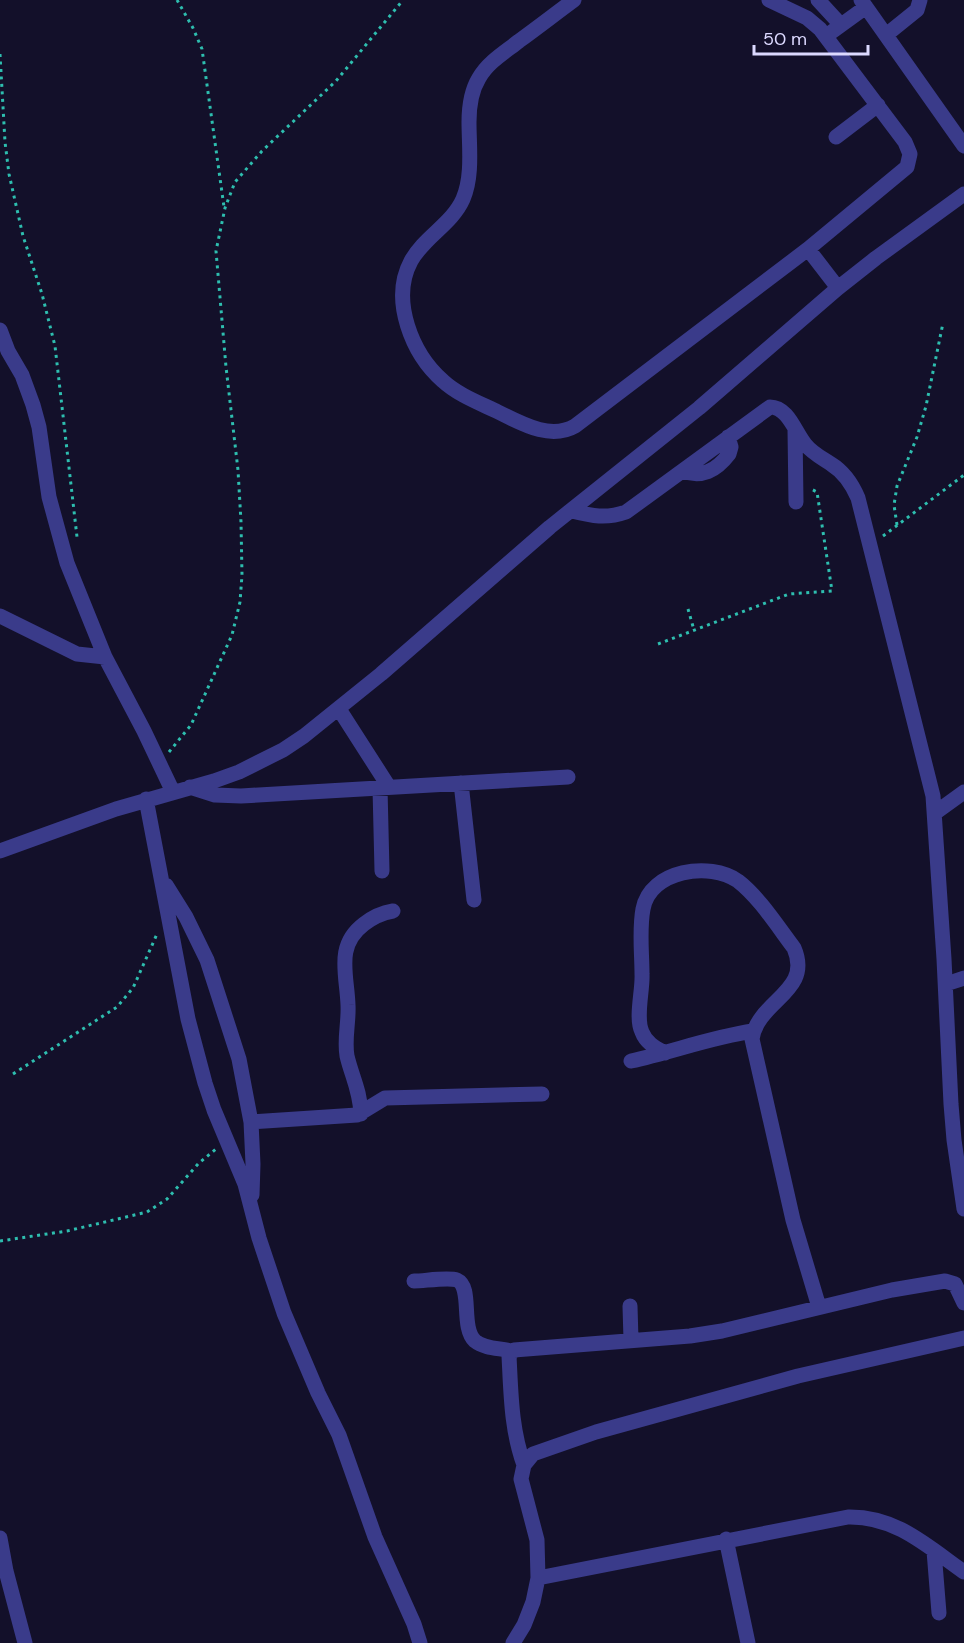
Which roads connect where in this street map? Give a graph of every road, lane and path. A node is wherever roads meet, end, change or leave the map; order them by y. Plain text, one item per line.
1 (177, 0) edge
2 (403, 0) edge
3 (574, 0) edge
4 (769, 0) edge
5 (818, 0) edge
6 (920, 0) edge
7 (863, 3) edge
8 (841, 25) junction
9 (886, 35) junction
10 (826, 36) junction
11 (0, 54) edge
12 (878, 105) junction
13 (836, 137) dead end
14 (964, 146) edge
15 (964, 194) edge
16 (225, 208) junction
17 (808, 249) junction
18 (838, 288) junction
19 (943, 323) dead end
20 (0, 330) edge
21 (795, 430) junction
22 (964, 475) edge
23 (796, 483) junction
24 (796, 502) dead end
25 (572, 510) junction
26 (897, 525) junction
27 (76, 537) dead end
28 (869, 546) junction
29 (688, 609) dead end
30 (0, 616) edge
31 (694, 630) junction
32 (658, 644) dead end
33 (105, 657) junction
34 (339, 708) junction
35 (159, 761) junction
36 (568, 777) dead end
37 (461, 783) junction
38 (190, 787) junction
39 (385, 788) junction
40 (173, 792) junction
41 (964, 792) edge
42 (146, 799) junction
43 (935, 813) junction
44 (0, 850) edge
45 (382, 871) dead end
46 (161, 877) junction
47 (474, 900) dead end
48 (393, 911) dead end
49 (169, 919) junction
50 (964, 978) edge
51 (946, 984) junction
52 (753, 1031) junction
53 (665, 1053) junction
54 (631, 1061) dead end
55 (13, 1074) dead end
56 (542, 1094) dead end
57 (361, 1114) junction
58 (251, 1122) junction
59 (227, 1141) junction
60 (252, 1207) junction
61 (964, 1209) edge
62 (0, 1240) edge
63 (414, 1281) dead end
64 (964, 1303) edge
65 (630, 1306) dead end
66 (819, 1307) junction
67 (964, 1338) edge
68 (631, 1340) junction
69 (512, 1351) junction
70 (524, 1465) junction
71 (0, 1538) edge
72 (726, 1539) junction
73 (934, 1551) junction
74 (964, 1572) edge
75 (538, 1578) junction
76 (939, 1613) dead end
77 (25, 1643) edge
78 (420, 1643) edge
79 (513, 1643) edge
80 (748, 1643) edge

1 - 16 path
2 - 16 path
3 - 17 street
4 - 10 street
5 - 8 street
6 - 9 street
7 - 8 street
7 - 9 street
8 - 10 street
9 - 14 street
10 - 12 street
11 - 27 path
12 - 13 street
12 - 17 street
15 - 18 street
16 - 35 path
17 - 18 street
18 - 25 street
19 - 26 path
20 - 33 street
21 - 23 street
21 - 25 street
21 - 28 street
22 - 26 path
23 - 24 street
23 - 31 path
25 - 34 street
26 - 28 path
28 - 43 street
29 - 31 path
30 - 33 street
31 - 32 path
33 - 35 street
34 - 38 street
34 - 39 street
35 - 40 street
36 - 37 street
37 - 39 street
37 - 47 street
38 - 39 street
38 - 40 street
39 - 45 street
40 - 42 street
41 - 43 street
42 - 44 street
42 - 46 street
43 - 51 street
46 - 49 street
46 - 58 street
48 - 57 street
49 - 55 path
49 - 59 street
50 - 51 street
51 - 61 street
52 - 53 street
52 - 53 street
52 - 66 street
53 - 54 street
56 - 57 street
57 - 58 street
58 - 60 street
59 - 60 street
59 - 62 path
60 - 78 street
63 - 69 street
64 - 66 street
65 - 68 street
66 - 68 street
67 - 70 street
68 - 69 street
69 - 70 street
70 - 75 street
71 - 77 street
72 - 73 street
72 - 75 street
72 - 80 street
73 - 74 street
73 - 76 street
75 - 79 street

